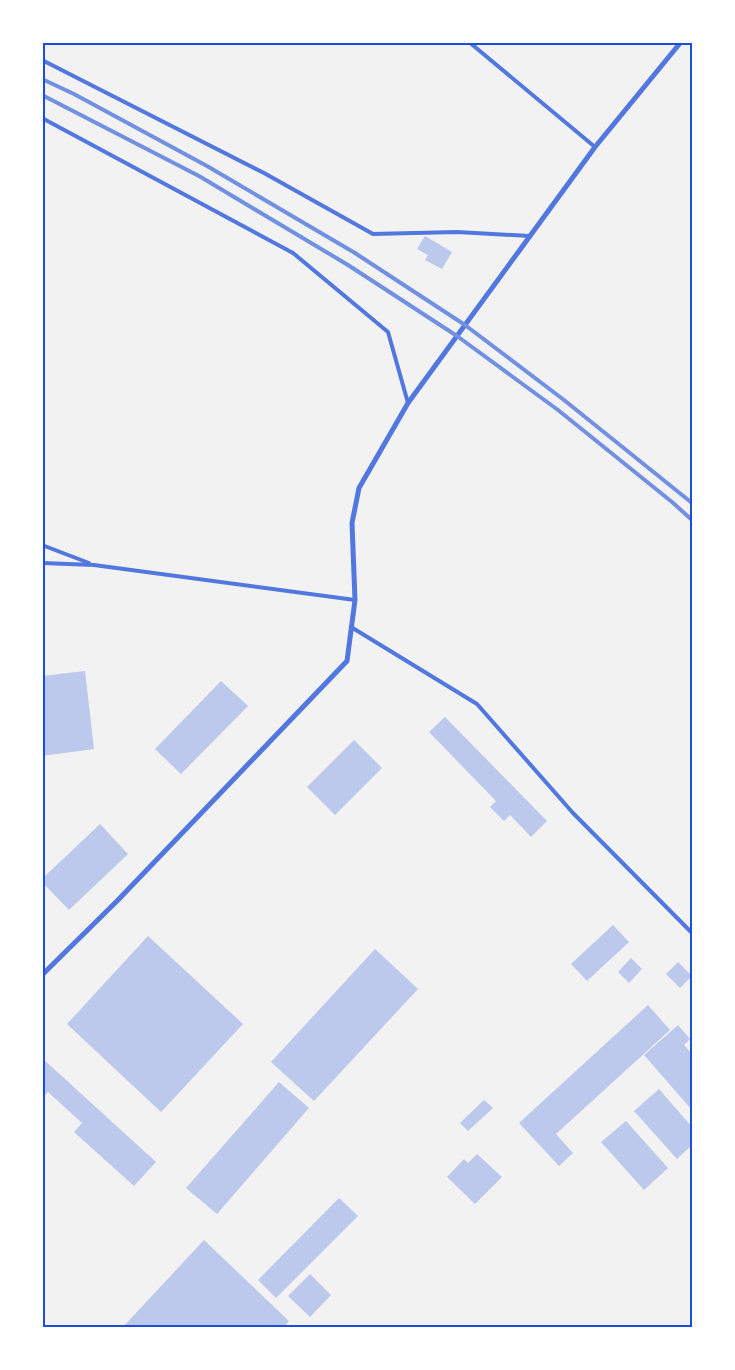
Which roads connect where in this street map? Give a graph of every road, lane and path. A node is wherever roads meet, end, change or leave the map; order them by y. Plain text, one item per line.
1 (468, 42) edge
2 (681, 42) edge
3 (42, 60) edge
4 (42, 118) edge
5 (595, 147) junction
6 (530, 236) junction
7 (408, 403) junction
8 (42, 545) edge
9 (42, 563) edge
10 (94, 565) junction
11 (355, 600) junction
12 (351, 627) junction
13 (692, 933) edge
14 (42, 975) edge

1 - 5 lane
2 - 5 street
3 - 6 lane
4 - 7 lane
5 - 6 street
6 - 7 street
7 - 11 street
8 - 10 lane
9 - 10 lane
10 - 11 lane
11 - 12 street
12 - 13 lane
12 - 14 street

